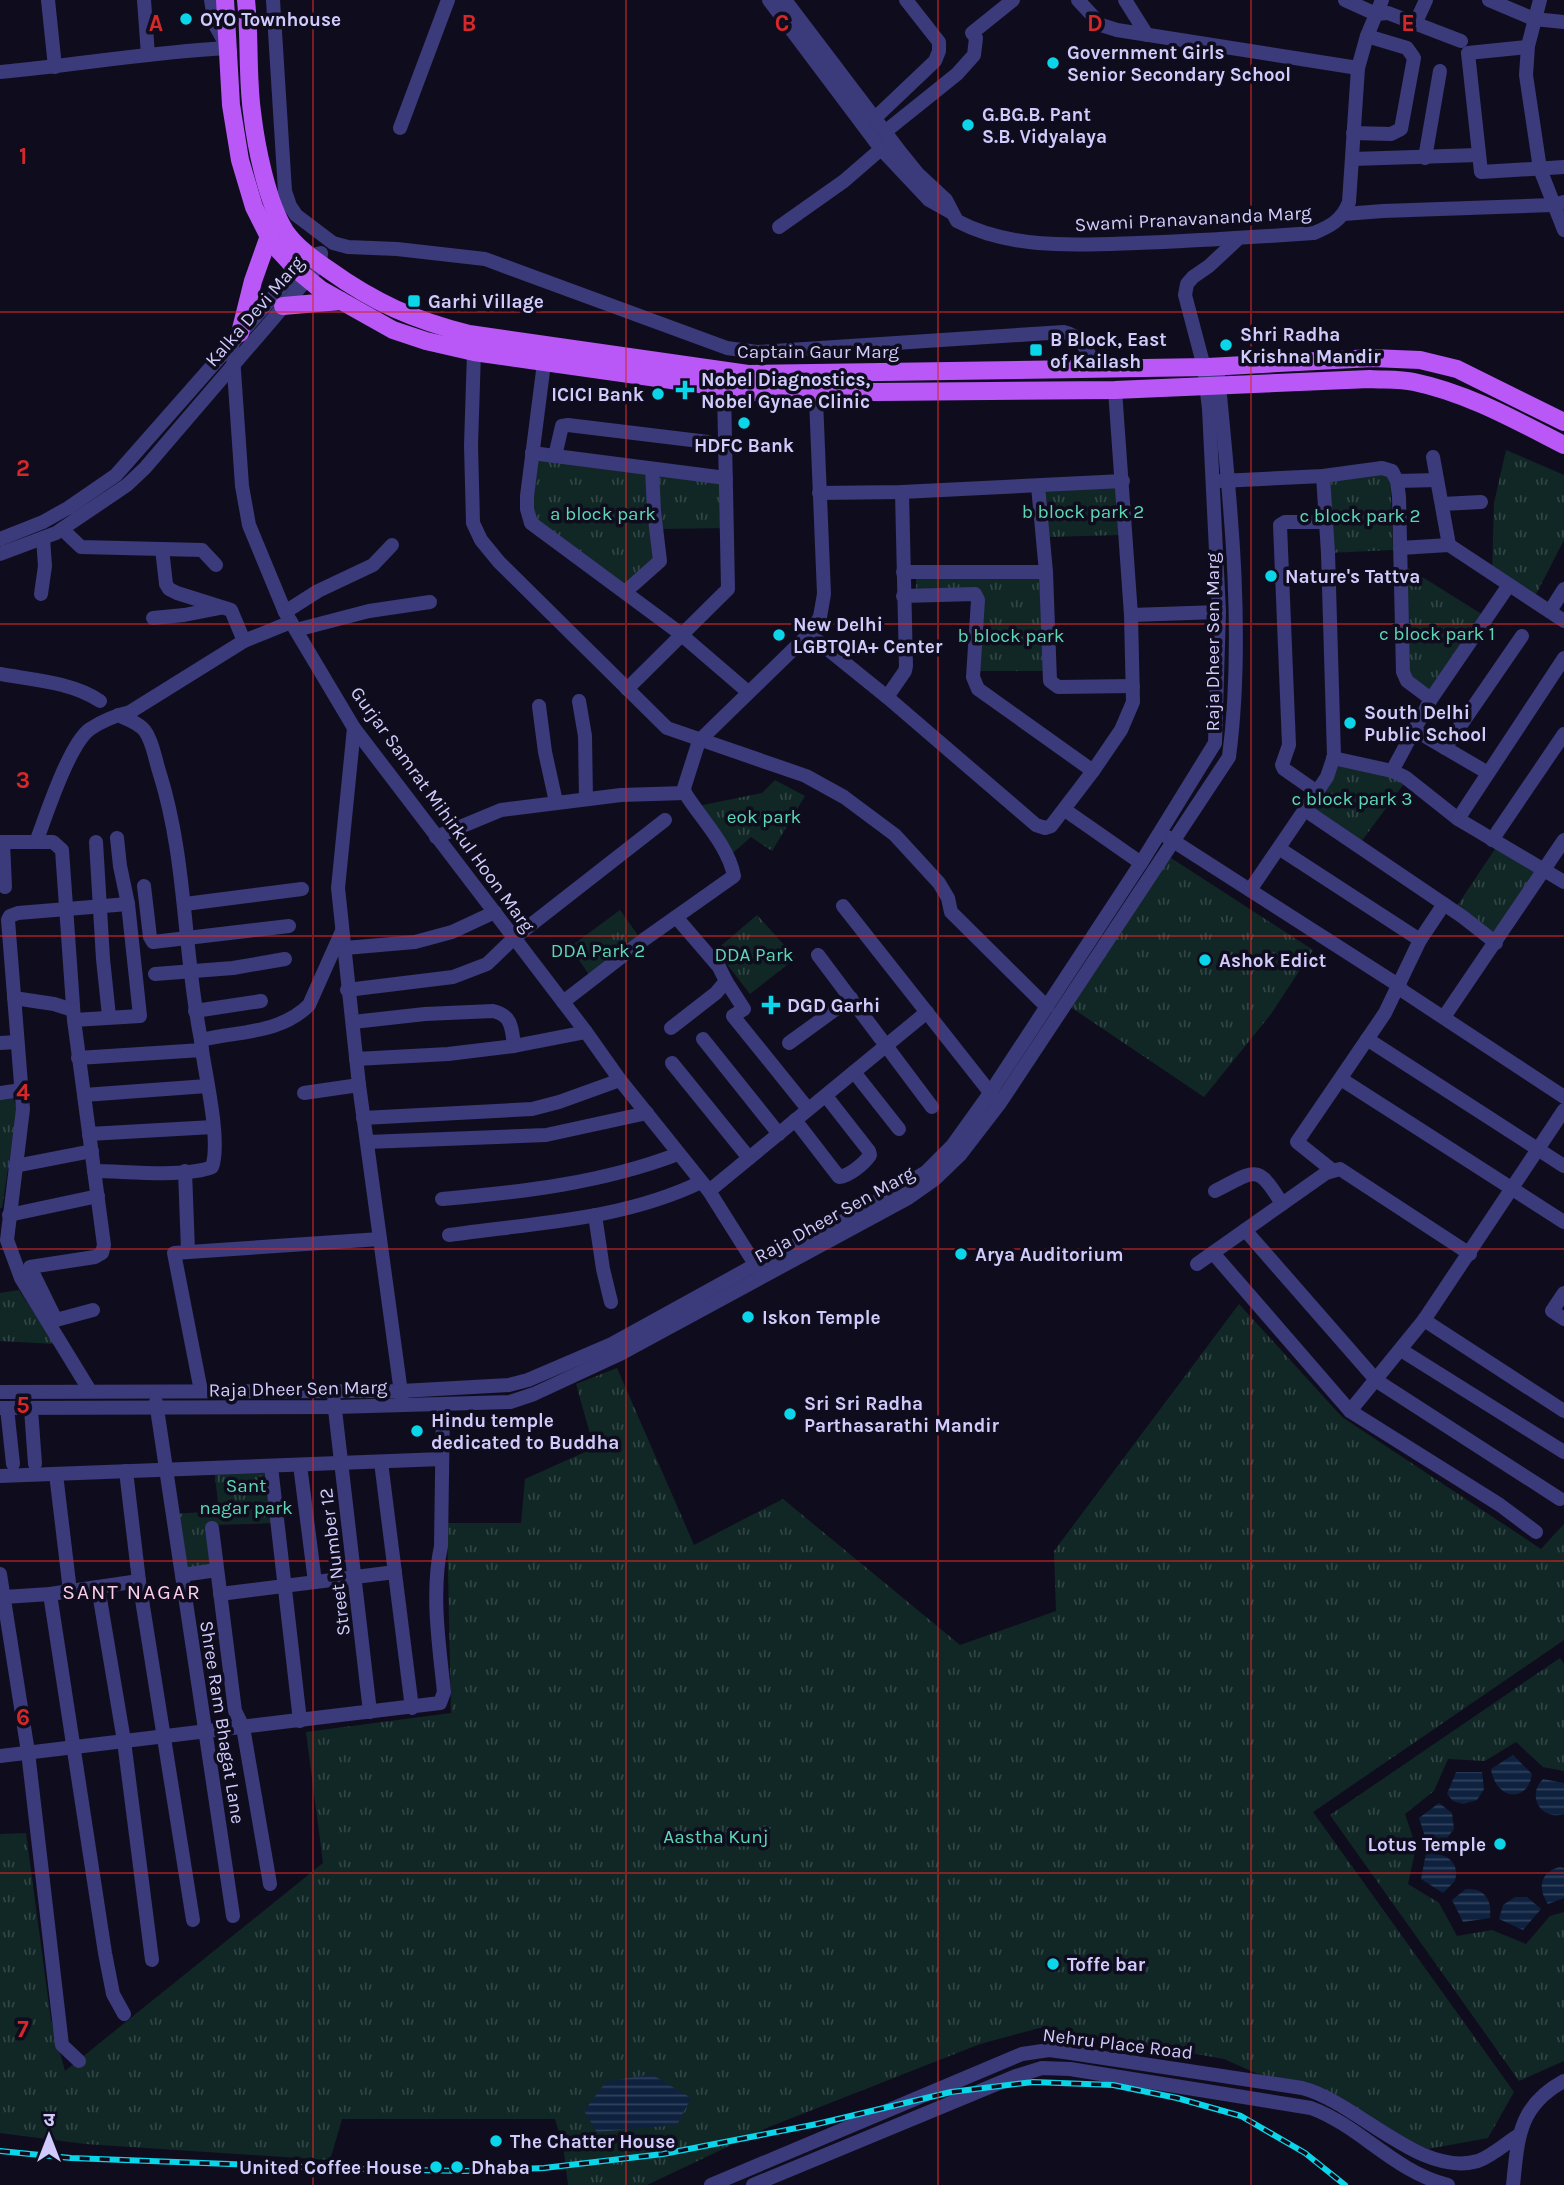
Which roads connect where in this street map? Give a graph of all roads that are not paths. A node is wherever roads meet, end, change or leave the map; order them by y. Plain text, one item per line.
1 (48, 0) edge
2 (144, 0) edge
3 (212, 0) edge
4 (225, 0) edge
5 (246, 0) edge
6 (273, 0) edge
7 (448, 0) edge
8 (769, 0) edge
9 (785, 0) edge
10 (906, 0) edge
11 (1013, 0) edge
12 (1078, 0) edge
13 (1125, 0) edge
14 (1345, 0) edge
15 (1426, 0) edge
16 (1489, 0) edge
17 (1540, 0) edge
18 (1379, 7) edge
19 (1534, 19) junction
20 (1564, 22) edge
21 (1415, 24) junction
22 (1147, 35) junction
23 (1367, 36) junction
24 (1461, 41) dead end
25 (1527, 47) junction
26 (228, 48) junction
27 (148, 55) junction
28 (55, 67) junction
29 (1358, 68) junction
30 (1440, 71) dead end
31 (0, 72) edge
32 (875, 118) junction
33 (400, 128) dead end
34 (886, 131) junction
35 (1353, 133) junction
36 (881, 149) junction
37 (1478, 155) junction
38 (1424, 158) junction
39 (1352, 159) junction
40 (1564, 167) edge
41 (1540, 169) junction
42 (1559, 204) edge
43 (952, 213) junction
44 (1344, 214) junction
45 (779, 227) dead end
46 (1564, 230) edge
47 (269, 236) junction
48 (1239, 238) junction
49 (321, 254) junction
50 (302, 275) junction
51 (341, 301) junction
52 (283, 306) junction
53 (236, 338) junction
54 (474, 352) junction
55 (234, 362) junction
56 (544, 363) junction
57 (1211, 366) junction
58 (1097, 368) junction
59 (815, 375) junction
60 (1213, 386) junction
61 (724, 389) junction
62 (1115, 390) junction
63 (815, 394) junction
64 (1564, 422) edge
65 (709, 442) dead end
66 (1564, 445) edge
67 (532, 453) junction
68 (555, 456) junction
69 (1433, 457) dead end
70 (652, 469) junction
71 (1323, 476) junction
72 (726, 478) junction
73 (1437, 480) junction
74 (1123, 481) junction
75 (1212, 481) junction
76 (1228, 481) junction
77 (1397, 481) junction
78 (1038, 486) junction
79 (902, 492) junction
80 (819, 493) junction
81 (1481, 502) dead end
82 (1442, 504) junction
83 (1326, 522) junction
84 (62, 529) junction
85 (43, 538) junction
86 (0, 539) edge
87 (392, 545) dead end
88 (1449, 545) junction
89 (1400, 548) junction
90 (162, 549) junction
91 (0, 554) edge
92 (216, 565) dead end
93 (903, 572) junction
94 (1046, 572) junction
95 (1509, 585) junction
96 (1564, 589) edge
97 (625, 592) junction
98 (41, 594) dead end
99 (903, 596) junction
100 (430, 601) dead end
101 (225, 607) junction
102 (1550, 611) junction
103 (1219, 612) junction
104 (1131, 615) junction
105 (152, 618) dead end
106 (291, 621) junction
107 (1564, 621) edge
108 (809, 634) junction
109 (682, 635) junction
110 (1522, 636) dead end
111 (244, 641) junction
112 (1564, 658) edge
113 (0, 674) edge
114 (1133, 686) junction
115 (627, 689) junction
116 (748, 692) junction
117 (887, 697) junction
118 (1431, 699) junction
119 (100, 701) dead end
120 (579, 701) dead end
121 (539, 706) dead end
122 (118, 715) junction
123 (354, 728) junction
124 (1564, 734) edge
125 (1423, 735) dead end
126 (699, 741) junction
127 (1445, 748) junction
128 (1333, 758) junction
129 (1093, 771) junction
130 (1392, 771) junction
131 (1488, 773) junction
132 (1317, 792) junction
133 (685, 793) junction
134 (586, 799) junction
135 (556, 802) junction
136 (1065, 810) junction
137 (1304, 810) junction
138 (1458, 819) junction
139 (665, 820) dead end
140 (1160, 832) junction
141 (436, 837) junction
142 (117, 838) dead end
143 (1492, 840) junction
144 (1564, 840) edge
145 (1173, 841) junction
146 (2, 842) edge
147 (36, 842) junction
148 (96, 842) dead end
149 (1280, 849) junction
150 (1141, 863) junction
151 (1544, 869) junction
152 (1564, 882) edge
153 (144, 886) dead end
154 (5, 887) dead end
155 (302, 889) dead end
156 (1251, 890) junction
157 (128, 904) junction
158 (185, 904) junction
159 (1444, 904) junction
160 (843, 906) dead end
161 (99, 907) junction
162 (65, 910) junction
163 (495, 912) junction
164 (676, 917) junction
165 (289, 926) dead end
166 (343, 930) junction
167 (187, 938) junction
168 (514, 938) junction
169 (4, 939) edge
170 (1420, 940) junction
171 (1496, 943) junction
172 (345, 948) junction
173 (818, 955) dead end
174 (285, 958) dead end
175 (190, 972) junction
176 (155, 974) dead end
177 (726, 981) junction
178 (1398, 985) junction
179 (347, 990) junction
180 (13, 998) junction
181 (851, 998) junction
182 (261, 1001) dead end
183 (563, 1002) junction
184 (1047, 1007) junction
185 (195, 1011) junction
186 (928, 1012) junction
187 (73, 1015) junction
188 (109, 1016) junction
189 (1444, 1017) junction
190 (353, 1023) junction
191 (671, 1028) dead end
192 (586, 1032) junction
193 (703, 1039) dead end
194 (1367, 1039) junction
195 (17, 1042) junction
196 (0, 1043) edge
197 (789, 1044) dead end
198 (202, 1045) junction
199 (887, 1045) junction
200 (514, 1046) junction
201 (78, 1058) junction
202 (356, 1059) junction
203 (672, 1063) dead end
204 (854, 1072) junction
205 (1341, 1079) junction
206 (620, 1080) junction
207 (359, 1085) junction
208 (207, 1086) junction
209 (22, 1090) junction
210 (0, 1093) edge
211 (304, 1093) dead end
212 (84, 1095) junction
213 (826, 1096) junction
214 (1564, 1097) edge
215 (995, 1098) junction
216 (932, 1107) dead end
217 (808, 1110) junction
218 (1564, 1110) edge
219 (647, 1113) junction
220 (363, 1118) junction
221 (795, 1120) junction
222 (213, 1127) junction
223 (899, 1129) dead end
224 (89, 1134) junction
225 (779, 1134) junction
226 (367, 1142) junction
227 (1537, 1149) junction
228 (92, 1152) junction
229 (678, 1154) junction
230 (749, 1158) junction
231 (15, 1166) junction
232 (1564, 1166) edge
233 (1332, 1170) junction
234 (94, 1171) junction
235 (185, 1171) junction
236 (705, 1187) junction
237 (1511, 1188) junction
238 (1215, 1191) dead end
239 (98, 1196) junction
240 (442, 1199) dead end
241 (1282, 1204) junction
242 (9, 1215) junction
243 (595, 1215) junction
244 (1564, 1222) edge
245 (1245, 1230) junction
246 (449, 1235) dead end
247 (380, 1240) junction
248 (188, 1251) junction
249 (1213, 1253) junction
250 (1470, 1254) junction
251 (1197, 1264) dead end
252 (759, 1270) junction
253 (1564, 1293) edge
254 (611, 1302) dead end
255 (93, 1310) dead end
256 (1564, 1319) edge
257 (1424, 1320) junction
258 (1401, 1350) junction
259 (1377, 1381) junction
260 (333, 1390) junction
261 (90, 1391) junction
262 (201, 1391) junction
263 (401, 1391) junction
264 (0, 1392) edge
265 (154, 1392) junction
266 (443, 1405) junction
267 (402, 1406) junction
268 (335, 1407) junction
269 (3, 1408) edge
270 (30, 1409) junction
271 (157, 1409) junction
272 (1350, 1411) junction
273 (1564, 1411) edge
274 (1564, 1452) edge
275 (442, 1459) junction
276 (380, 1462) junction
277 (342, 1463) junction
278 (13, 1464) dead end
279 (35, 1464) dead end
280 (300, 1465) junction
281 (271, 1466) junction
282 (166, 1470) junction
283 (125, 1471) junction
284 (56, 1474) junction
285 (0, 1476) edge
286 (1560, 1499) dead end
287 (212, 1528) dead end
288 (1536, 1532) dead end
289 (217, 1570) junction
290 (395, 1572) junction
291 (0, 1574) edge
292 (182, 1575) junction
293 (355, 1577) junction
294 (138, 1581) junction
295 (315, 1582) junction
296 (285, 1586) junction
297 (98, 1587) junction
298 (70, 1591) junction
299 (50, 1594) junction
300 (219, 1594) junction
301 (3, 1606) edge
302 (412, 1708) junction
303 (370, 1712) junction
304 (300, 1721) junction
305 (243, 1727) junction
306 (205, 1732) junction
307 (163, 1737) junction
308 (124, 1741) junction
309 (73, 1747) junction
310 (27, 1752) junction
311 (0, 1755) edge
312 (270, 1884) dead end
313 (233, 1916) dead end
314 (192, 1920) dead end
315 (152, 1960) dead end
316 (124, 2014) dead end
317 (79, 2061) dead end
318 (1564, 2081) edge
319 (1518, 2135) junction
320 (711, 2185) edge
321 (753, 2185) edge
322 (1448, 2185) edge
323 (1513, 2185) edge

1 - 28 street
2 - 27 street
3 - 26 street
4 - 26 main road, Captain Gaur Marg
5 - 49 main road, Captain Gaur Marg
6 - 49 street
7 - 33 street
8 - 36 street, Swami Pranavananda Marg
9 - 32 street, Swami Pranavananda Marg
10 - 32 street
11 - 34 street
12 - 22 street
13 - 22 street
14 - 18 street
15 - 21 street
16 - 19 street
17 - 19 street
18 - 21 street
18 - 23 street
19 - 20 street
19 - 25 street
21 - 24 street
22 - 29 street
23 - 29 street
23 - 35 street
25 - 37 street
25 - 41 street
26 - 27 street
26 - 47 main road, Captain Gaur Marg
27 - 28 street
28 - 31 street
29 - 35 street
30 - 38 street
32 - 34 street, Swami Pranavananda Marg
34 - 43 street, Swami Pranavananda Marg
35 - 39 street
36 - 43 street, Swami Pranavananda Marg
36 - 45 street
37 - 38 street
37 - 41 street
38 - 39 street
39 - 44 street
40 - 41 street
41 - 42 street
42 - 44 street
42 - 46 street
43 - 48 street, Swami Pranavananda Marg
44 - 48 street, Swami Pranavananda Marg
47 - 50 main road, Captain Gaur Marg
47 - 53 main road
48 - 57 street, Raja Dheer Sen Marg
49 - 50 street, Kalka Devi Marg
49 - 58 street
49 - 59 main road, Captain Gaur Marg
50 - 51 main road, Captain Gaur Marg
50 - 52 street, Kalka Devi Marg
50 - 53 street, Kalka Devi Marg
51 - 52 main road
51 - 54 main road, Captain Gaur Marg
52 - 55 street, Kalka Devi Marg
53 - 55 street, Gurjar Samrat Mihirkul Hoon Marg
53 - 86 street, Kalka Devi Marg
54 - 56 main road, Captain Gaur Marg
54 - 115 street
55 - 84 street, Kalka Devi Marg
55 - 106 street, Gurjar Samrat Mihirkul Hoon Marg
56 - 61 main road, Captain Gaur Marg
56 - 67 street
57 - 58 main road, Captain Gaur Marg
57 - 60 street, Raja Dheer Sen Marg
57 - 64 main road, Captain Gaur Marg
58 - 59 main road, Captain Gaur Marg
59 - 63 street
60 - 62 main road, Captain Gaur Marg
60 - 66 main road, Captain Gaur Marg
60 - 75 street, Raja Dheer Sen Marg
60 - 76 street, Raja Dheer Sen Marg
61 - 63 main road, Captain Gaur Marg
61 - 72 street
62 - 63 main road, Captain Gaur Marg
62 - 74 street
63 - 80 street
65 - 68 street
67 - 68 street
67 - 97 street
68 - 70 street
69 - 73 street
70 - 72 street
70 - 97 street
71 - 76 street
71 - 77 street
71 - 83 street
72 - 109 street
73 - 77 street
73 - 82 street
74 - 78 street
74 - 104 street
75 - 76 street
75 - 103 street, Raja Dheer Sen Marg
76 - 145 street, Raja Dheer Sen Marg
77 - 89 street
78 - 79 street
78 - 94 street
79 - 80 street
79 - 93 street
80 - 108 street
81 - 82 street
82 - 88 street
83 - 128 street
83 - 132 street
84 - 85 street, Kalka Devi Marg
84 - 90 street
85 - 91 street, Kalka Devi Marg
85 - 98 street
87 - 106 street
88 - 89 street
88 - 95 street
89 - 118 street
90 - 92 street
90 - 101 street
93 - 94 street
93 - 99 street
94 - 114 street
95 - 102 street
95 - 118 street
96 - 102 street
97 - 109 street
99 - 117 street
99 - 129 street
100 - 106 street
101 - 105 street
101 - 111 street
102 - 107 street
103 - 104 street
103 - 140 street, Raja Dheer Sen Marg
104 - 114 street
106 - 111 street
106 - 123 street, Gurjar Samrat Mihirkul Hoon Marg
108 - 116 street
108 - 117 street
109 - 115 street
109 - 116 street
110 - 127 street
111 - 122 street
112 - 131 street
113 - 119 street
114 - 129 street
115 - 126 street
116 - 126 street
117 - 136 street
118 - 130 street
120 - 134 street
121 - 135 street
122 - 147 street
122 - 158 street
123 - 141 street, Gurjar Samrat Mihirkul Hoon Marg
123 - 166 street
124 - 143 street
125 - 127 street
126 - 133 street
126 - 184 street
127 - 131 street
128 - 130 street
128 - 132 street
129 - 136 street
130 - 138 street
131 - 138 street
132 - 137 street
133 - 134 street
133 - 164 street
134 - 135 street
135 - 141 street
136 - 150 street
137 - 149 street
137 - 159 street
138 - 143 street
139 - 168 street
140 - 145 street
140 - 150 street, Raja Dheer Sen Marg
141 - 163 street, Gurjar Samrat Mihirkul Hoon Marg
142 - 157 street
143 - 151 street
144 - 151 street
145 - 156 street
145 - 215 street, Raja Dheer Sen Marg
146 - 147 street
146 - 154 street
147 - 162 street
148 - 161 street
149 - 156 street
149 - 170 street
150 - 184 street, Raja Dheer Sen Marg
151 - 152 street
151 - 171 street
153 - 167 street
155 - 158 street
156 - 178 street
157 - 161 street
157 - 188 street
158 - 167 street
159 - 170 street
159 - 171 street
160 - 186 street
161 - 162 street
161 - 188 street
162 - 169 street
162 - 187 street
163 - 168 street, Gurjar Samrat Mihirkul Hoon Marg
163 - 172 street
164 - 177 street
164 - 183 street
165 - 167 street
166 - 172 street
166 - 198 street
167 - 175 street
168 - 179 street
168 - 183 street, Gurjar Samrat Mihirkul Hoon Marg
169 - 180 street
170 - 178 street
171 - 189 street
172 - 179 street
173 - 181 street
174 - 175 street
175 - 176 street
175 - 185 street
177 - 191 street
177 - 217 street
178 - 189 street
178 - 194 street
179 - 190 street
180 - 187 street
180 - 195 street
181 - 197 street
181 - 199 street
182 - 185 street
183 - 192 street, Gurjar Samrat Mihirkul Hoon Marg
184 - 215 street, Raja Dheer Sen Marg
185 - 198 street
186 - 199 street
186 - 215 street
187 - 188 street
187 - 201 street
189 - 214 street
190 - 200 street
190 - 202 street
192 - 200 street
192 - 206 street, Gurjar Samrat Mihirkul Hoon Marg
193 - 225 street
194 - 205 street
194 - 227 street
195 - 196 street
195 - 209 street
198 - 201 street
198 - 208 street
199 - 204 street
199 - 216 street
200 - 202 street
201 - 212 street
202 - 207 street
203 - 230 street
204 - 213 street
204 - 223 street
205 - 233 street
205 - 237 street
206 - 219 street, Gurjar Samrat Mihirkul Hoon Marg
206 - 220 street
207 - 211 street
207 - 220 street
208 - 212 street
208 - 222 street
209 - 210 street
209 - 231 street
212 - 224 street
213 - 217 street
213 - 221 street
215 - 252 street, Raja Dheer Sen Marg
217 - 221 street
218 - 227 street
219 - 226 street
219 - 229 street, Gurjar Samrat Mihirkul Hoon Marg
220 - 226 street
221 - 225 street
222 - 224 street
222 - 235 street
224 - 228 street
225 - 230 street
226 - 247 street
227 - 232 street
227 - 237 street
228 - 231 street
228 - 234 street
229 - 236 street, Gurjar Samrat Mihirkul Hoon Marg
229 - 240 street
230 - 236 street
231 - 242 street
233 - 241 street
233 - 250 street
234 - 235 street
234 - 239 street
235 - 248 street
236 - 243 street
236 - 252 street, Gurjar Samrat Mihirkul Hoon Marg
237 - 244 street
237 - 250 street
238 - 241 street
239 - 242 street
239 - 255 street
241 - 245 street
242 - 261 street
243 - 246 street
243 - 254 street
245 - 249 street
245 - 259 street
247 - 248 street
247 - 263 street
248 - 262 street
249 - 251 street
249 - 272 street
250 - 257 street
252 - 263 street, Raja Dheer Sen Marg
252 - 266 street, Raja Dheer Sen Marg
253 - 256 street
257 - 258 street
257 - 273 street
258 - 259 street
258 - 274 street
259 - 272 street
259 - 286 street
260 - 262 street, Raja Dheer Sen Marg
260 - 263 street, Raja Dheer Sen Marg
260 - 268 street, Street Number 12
261 - 264 street, Raja Dheer Sen Marg
261 - 265 street, Raja Dheer Sen Marg
262 - 265 street, Raja Dheer Sen Marg
263 - 267 street
265 - 271 street, Shree Ram Bhagat Lane
266 - 267 street, Raja Dheer Sen Marg
266 - 275 street
267 - 268 street, Raja Dheer Sen Marg
268 - 271 street, Raja Dheer Sen Marg
268 - 277 street, Street Number 12
269 - 270 street, Raja Dheer Sen Marg
269 - 278 street
270 - 271 street, Raja Dheer Sen Marg
270 - 279 street
271 - 282 street, Shree Ram Bhagat Lane
272 - 288 street
275 - 276 street
275 - 302 street
276 - 277 street
276 - 290 street
277 - 280 street
277 - 293 street, Street Number 12
280 - 281 street
280 - 295 street
281 - 282 street
281 - 296 street
282 - 283 street
282 - 292 street, Shree Ram Bhagat Lane
283 - 284 street
283 - 294 street
284 - 285 street
284 - 298 street
287 - 289 street
289 - 292 street
289 - 300 street
290 - 293 street
290 - 302 street
291 - 301 street
292 - 306 street, Shree Ram Bhagat Lane
293 - 295 street
293 - 303 street, Street Number 12
294 - 297 street
294 - 307 street
295 - 296 street
296 - 300 street
296 - 304 street
297 - 298 street
297 - 308 street
298 - 299 street
299 - 301 street
299 - 309 street
300 - 305 street
301 - 310 street
302 - 303 street
303 - 304 street
304 - 305 street
305 - 306 street
305 - 312 street
306 - 307 street
306 - 313 street, Shree Ram Bhagat Lane
307 - 308 street
307 - 314 street
308 - 309 street
308 - 315 street
309 - 310 street
309 - 316 street
310 - 311 street
310 - 317 street
318 - 319 street
319 - 320 street, Nehru Place Road
319 - 323 street
321 - 322 street, Nehru Place Road

